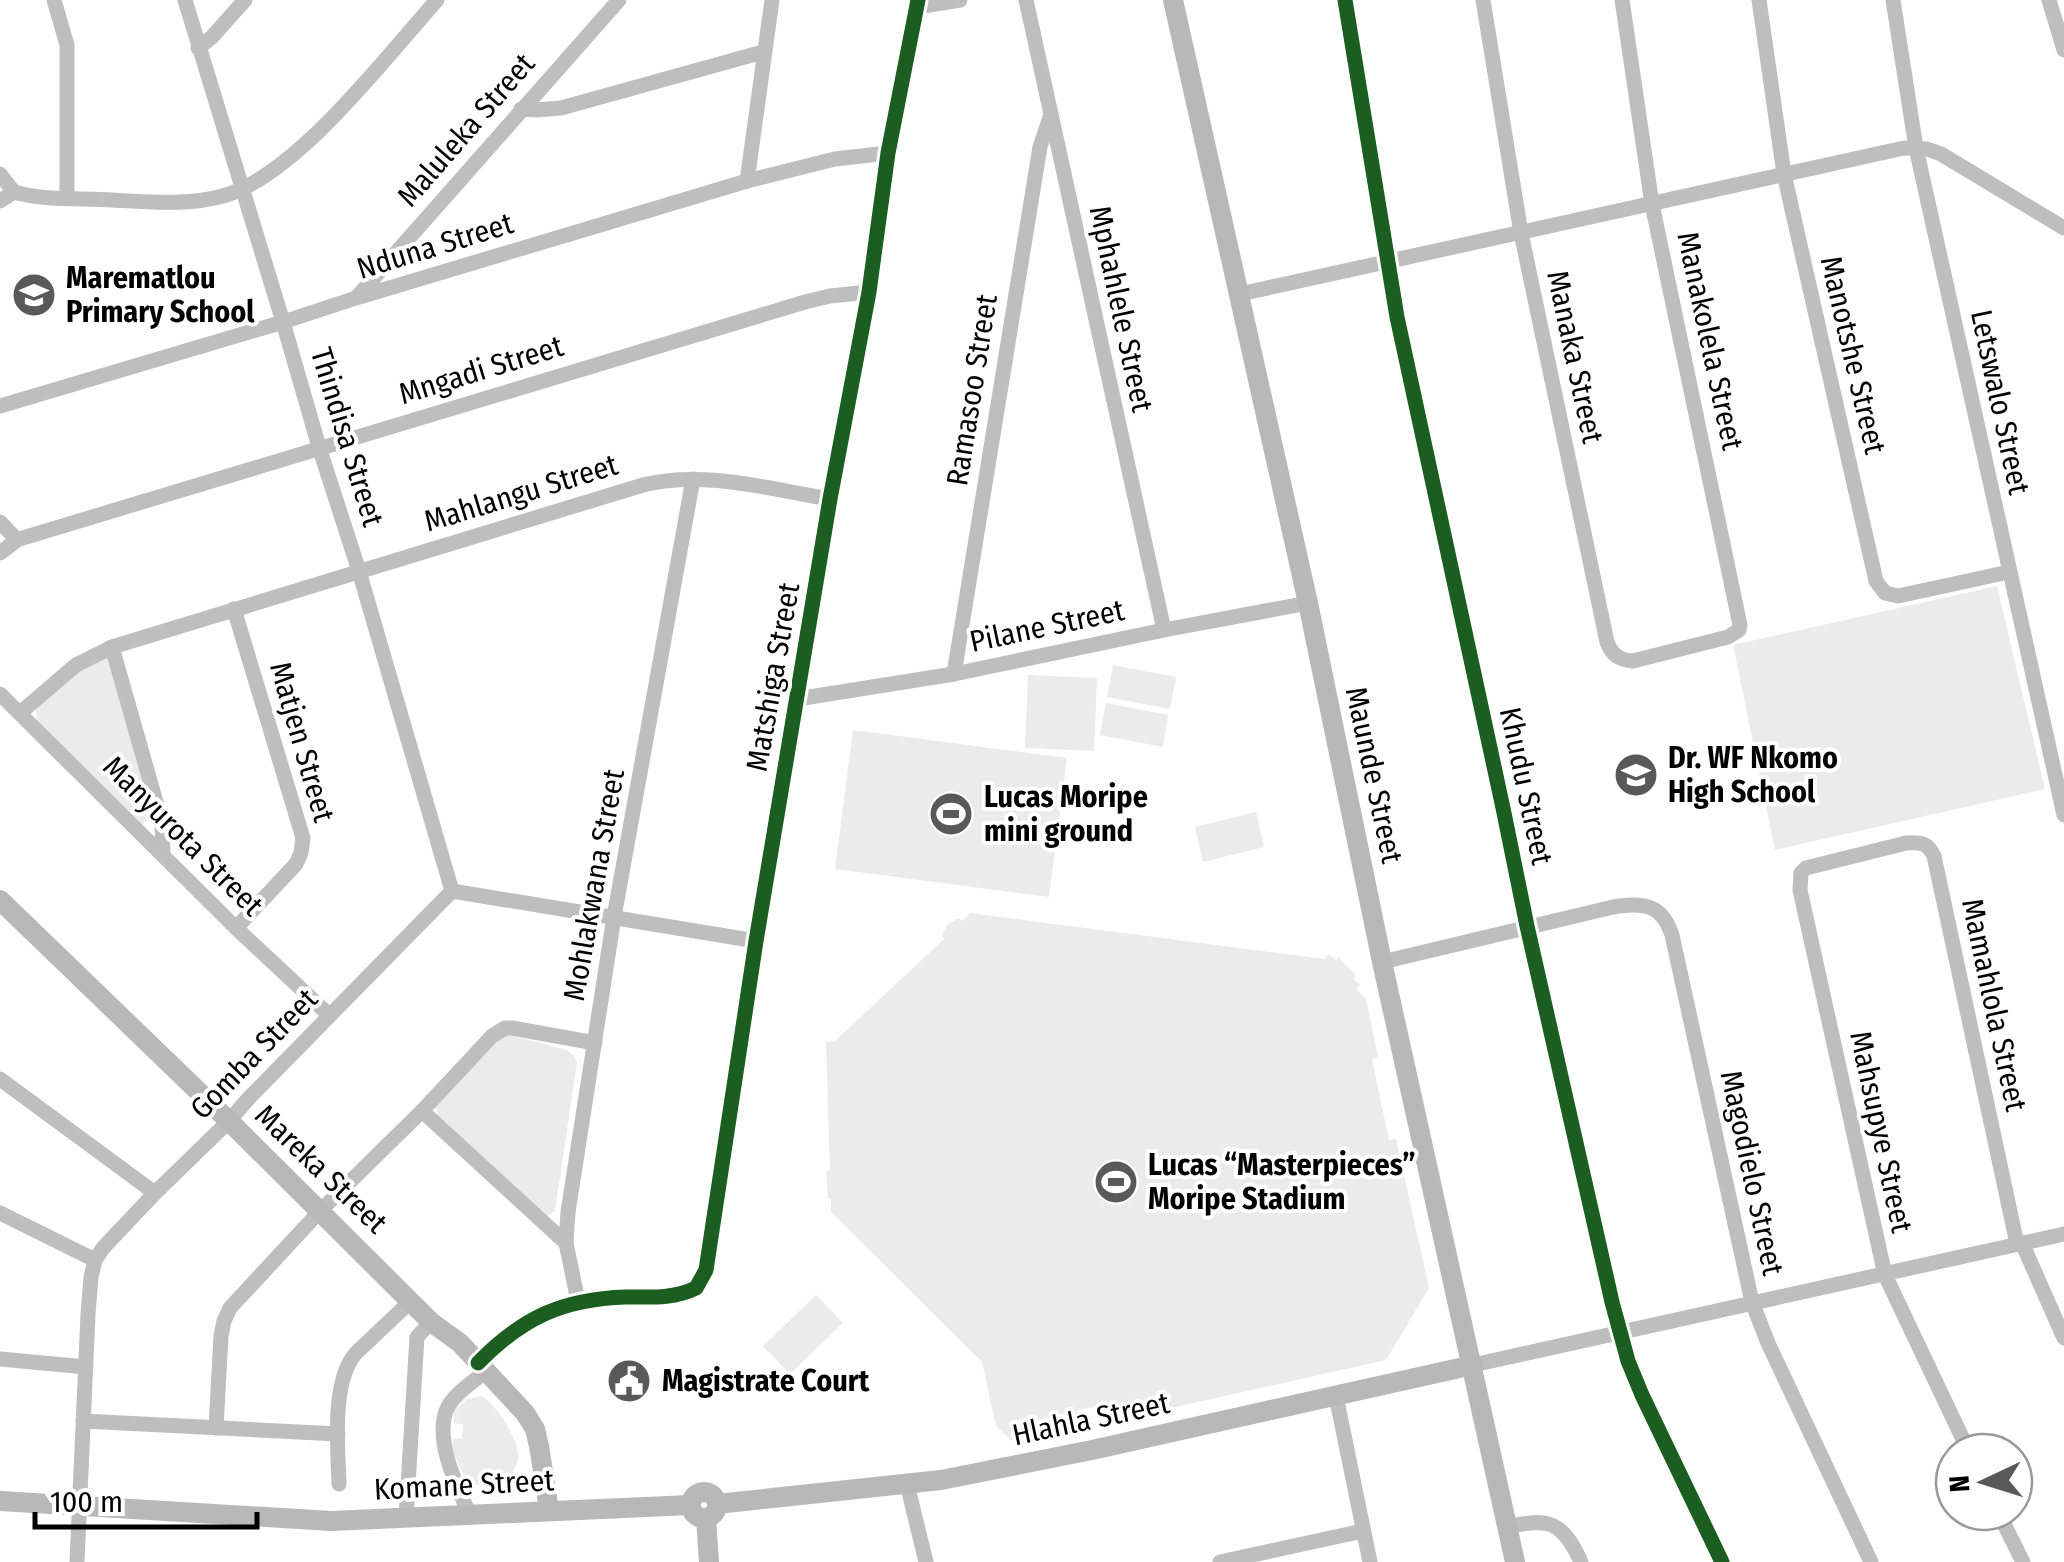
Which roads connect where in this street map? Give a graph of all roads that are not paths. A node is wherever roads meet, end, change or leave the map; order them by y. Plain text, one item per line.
1 (40, 0) edge
2 (54, 0) edge
3 (184, 0) edge
4 (244, 0) edge
5 (436, 0) edge
6 (619, 0) edge
7 (772, 0) edge
8 (960, 0) edge
9 (1026, 0) edge
10 (1173, 0) edge
11 (1345, 0) edge
12 (1483, 0) edge
13 (1622, 0) edge
14 (1759, 0) edge
15 (1893, 0) edge
16 (2048, 0) edge
17 (917, 3) edge
18 (62, 25) junction
19 (198, 48) junction
20 (2064, 50) edge
21 (763, 52) junction
22 (521, 109) junction
23 (1050, 116) junction
24 (1916, 148) junction
25 (888, 153) junction
26 (0, 174) edge
27 (1784, 174) junction
28 (747, 181) junction
29 (242, 190) junction
30 (7, 197) edge
31 (66, 198) junction
32 (1652, 204) junction
33 (2064, 228) edge
34 (1521, 233) junction
35 (1388, 260) junction
36 (868, 292) junction
37 (1240, 294) junction
38 (356, 298) junction
39 (284, 322) junction
40 (0, 406) edge
41 (319, 447) junction
42 (692, 478) junction
43 (830, 500) junction
44 (0, 522) edge
45 (17, 540) junction
46 (0, 553) edge
47 (359, 571) junction
48 (2009, 572) junction
49 (1308, 603) junction
50 (234, 610) junction
51 (1164, 630) junction
52 (112, 647) junction
53 (1680, 650) joint
54 (954, 674) junction
55 (0, 694) edge
56 (797, 699) junction
57 (20, 712) junction
58 (2064, 815) edge
59 (1862, 853) joint
60 (163, 855) junction
61 (452, 892) junction
62 (0, 900) edge
63 (614, 917) junction
64 (1527, 926) junction
65 (236, 928) junction
66 (756, 941) junction
67 (1382, 962) junction
68 (329, 1016) junction
69 (595, 1044) junction
70 (0, 1079) edge
71 (422, 1111) junction
72 (229, 1121) junction
73 (155, 1193) junction
74 (320, 1211) junction
75 (0, 1214) edge
76 (2064, 1234) edge
77 (566, 1243) junction
78 (2020, 1243) junction
79 (95, 1260) junction
80 (1885, 1275) junction
81 (412, 1300) junction
82 (578, 1301) junction
83 (1752, 1302) junction
84 (431, 1322) junction
85 (1619, 1332) junction
86 (2064, 1338) edge
87 (0, 1359) edge
88 (1472, 1365) junction
89 (86, 1366) junction
90 (482, 1367) junction
91 (1336, 1396) junction
92 (83, 1421) junction
93 (216, 1428) junction
94 (1960, 1432) edge
95 (338, 1434) junction
96 (339, 1484) dead end
97 (908, 1484) junction
98 (0, 1501) edge
99 (79, 1506) junction
100 (705, 1509) junction
101 (549, 1510) junction
102 (469, 1513) junction
103 (406, 1518) junction
104 (1508, 1527) junction
105 (1363, 1532) junction
106 (2008, 1532) edge
107 (76, 1562) edge
108 (709, 1562) edge
109 (926, 1562) edge
110 (1220, 1562) edge
111 (1370, 1562) edge
112 (1516, 1562) edge
113 (1581, 1562) edge
114 (1722, 1562) edge
115 (1871, 1562) edge
116 (2023, 1562) edge

1 - 18 street
2 - 18 street
3 - 19 street, Thindisa Street
4 - 19 street
5 - 29 street
6 - 22 street, Maluleka Street
7 - 21 street
8 - 17 street
9 - 23 street, Mphahlele Street
10 - 37 street, Maunde Street
11 - 35 street, Khudu Street
12 - 34 street, Manaka Street
13 - 32 street, Manakolela Street
14 - 27 street, Manotshe Street
15 - 24 street, Letswalo Street
16 - 20 street
17 - 25 street, Matshiga Street
18 - 31 street
19 - 29 street, Thindisa Street
21 - 22 street
21 - 28 street
22 - 38 street, Maluleka Street
23 - 51 street, Mphahlele Street
23 - 54 street, Ramasoo Street
24 - 27 street
24 - 33 street
24 - 48 street, Letswalo Street
25 - 28 street, Nduna Street
25 - 36 street, Matshiga Street
26 - 30 street
27 - 32 street
27 - 48 street, Manotshe Street
28 - 38 street, Nduna Street
29 - 31 street
29 - 39 street, Thindisa Street
30 - 31 street
32 - 34 street
32 - 53 street, Manakolela Street
34 - 35 street
34 - 53 street, Manaka Street
35 - 37 street
35 - 64 street, Khudu Street
36 - 41 street, Mngadi Street
36 - 43 street, Matshiga Street
37 - 49 street, Maunde Street
38 - 39 street, Nduna Street
39 - 40 street, Nduna Street
39 - 41 street, Thindisa Street
41 - 45 street, Mngadi Street
41 - 47 street, Thindisa Street
42 - 43 street, Mahlangu Street
42 - 47 street, Mahlangu Street
42 - 63 street, Mohlakwana Street
43 - 56 street, Matshiga Street
44 - 45 street
45 - 46 street, Mngadi Street
47 - 50 street, Mahlangu Street
47 - 61 street, Thindisa Street
48 - 58 street, Letswalo Street
49 - 51 street, Pilane Street
49 - 67 street, Maunde Street
50 - 52 street, Mahlangu Street
50 - 65 street, Matjen Street
51 - 54 street, Pilane Street
52 - 57 street, Mahlangu Street
52 - 60 street
54 - 56 street, Pilane Street
55 - 57 street, Manyurota Street
56 - 66 street, Matshiga Street
57 - 60 street, Manyurota Street
59 - 78 street, Mamahlola Street
59 - 80 street, Mahsupye Street
60 - 65 street, Manyurota Street
61 - 63 street
61 - 68 street, Gomba Street
62 - 72 street, Mareka Street
63 - 66 street
63 - 69 street, Mohlakwana Street
64 - 67 street
64 - 83 street, Magodielo Street
64 - 85 street, Khudu Street
65 - 68 street, Manyurota Street
66 - 82 street, Matshiga Street
67 - 88 street, Maunde Street
68 - 72 street, Gomba Street
69 - 71 street
69 - 77 street, Mohlakwana Street
70 - 73 street
71 - 74 street
71 - 77 street
72 - 73 street, Gomba Street
72 - 74 street, Mareka Street
73 - 79 street, Gomba Street
74 - 81 street, Mareka Street
74 - 93 street
75 - 79 street
76 - 78 street
77 - 82 street, Mohlakwana Street
78 - 80 street
78 - 86 street, Mamahlola Street
79 - 89 street
80 - 83 street
80 - 94 street, Mahsupye Street
81 - 84 street, Mareka Street
81 - 95 street
82 - 90 street, Matshiga Street
83 - 85 street
83 - 115 street, Magodielo Street
84 - 90 street, Mareka Street
84 - 103 street
85 - 88 street
85 - 114 street, Khudu Street
87 - 89 street
88 - 91 street, Hlahla Street
88 - 104 street, Maunde Street
89 - 92 street
90 - 101 street, Mareka Street
90 - 102 street, Matshiga Street
91 - 97 street, Hlahla Street
91 - 105 street
92 - 93 street
92 - 99 street
93 - 95 street
95 - 96 street
97 - 100 street, Hlahla Street
97 - 109 street
98 - 99 street, Komane Street
99 - 103 street, Komane Street
99 - 107 street
100 - 101 street, Komane Street
100 - 108 street
101 - 102 street, Komane Street
102 - 103 street, Komane Street
104 - 112 street, Maunde Street
104 - 113 street
105 - 110 street
105 - 111 street
106 - 116 street

